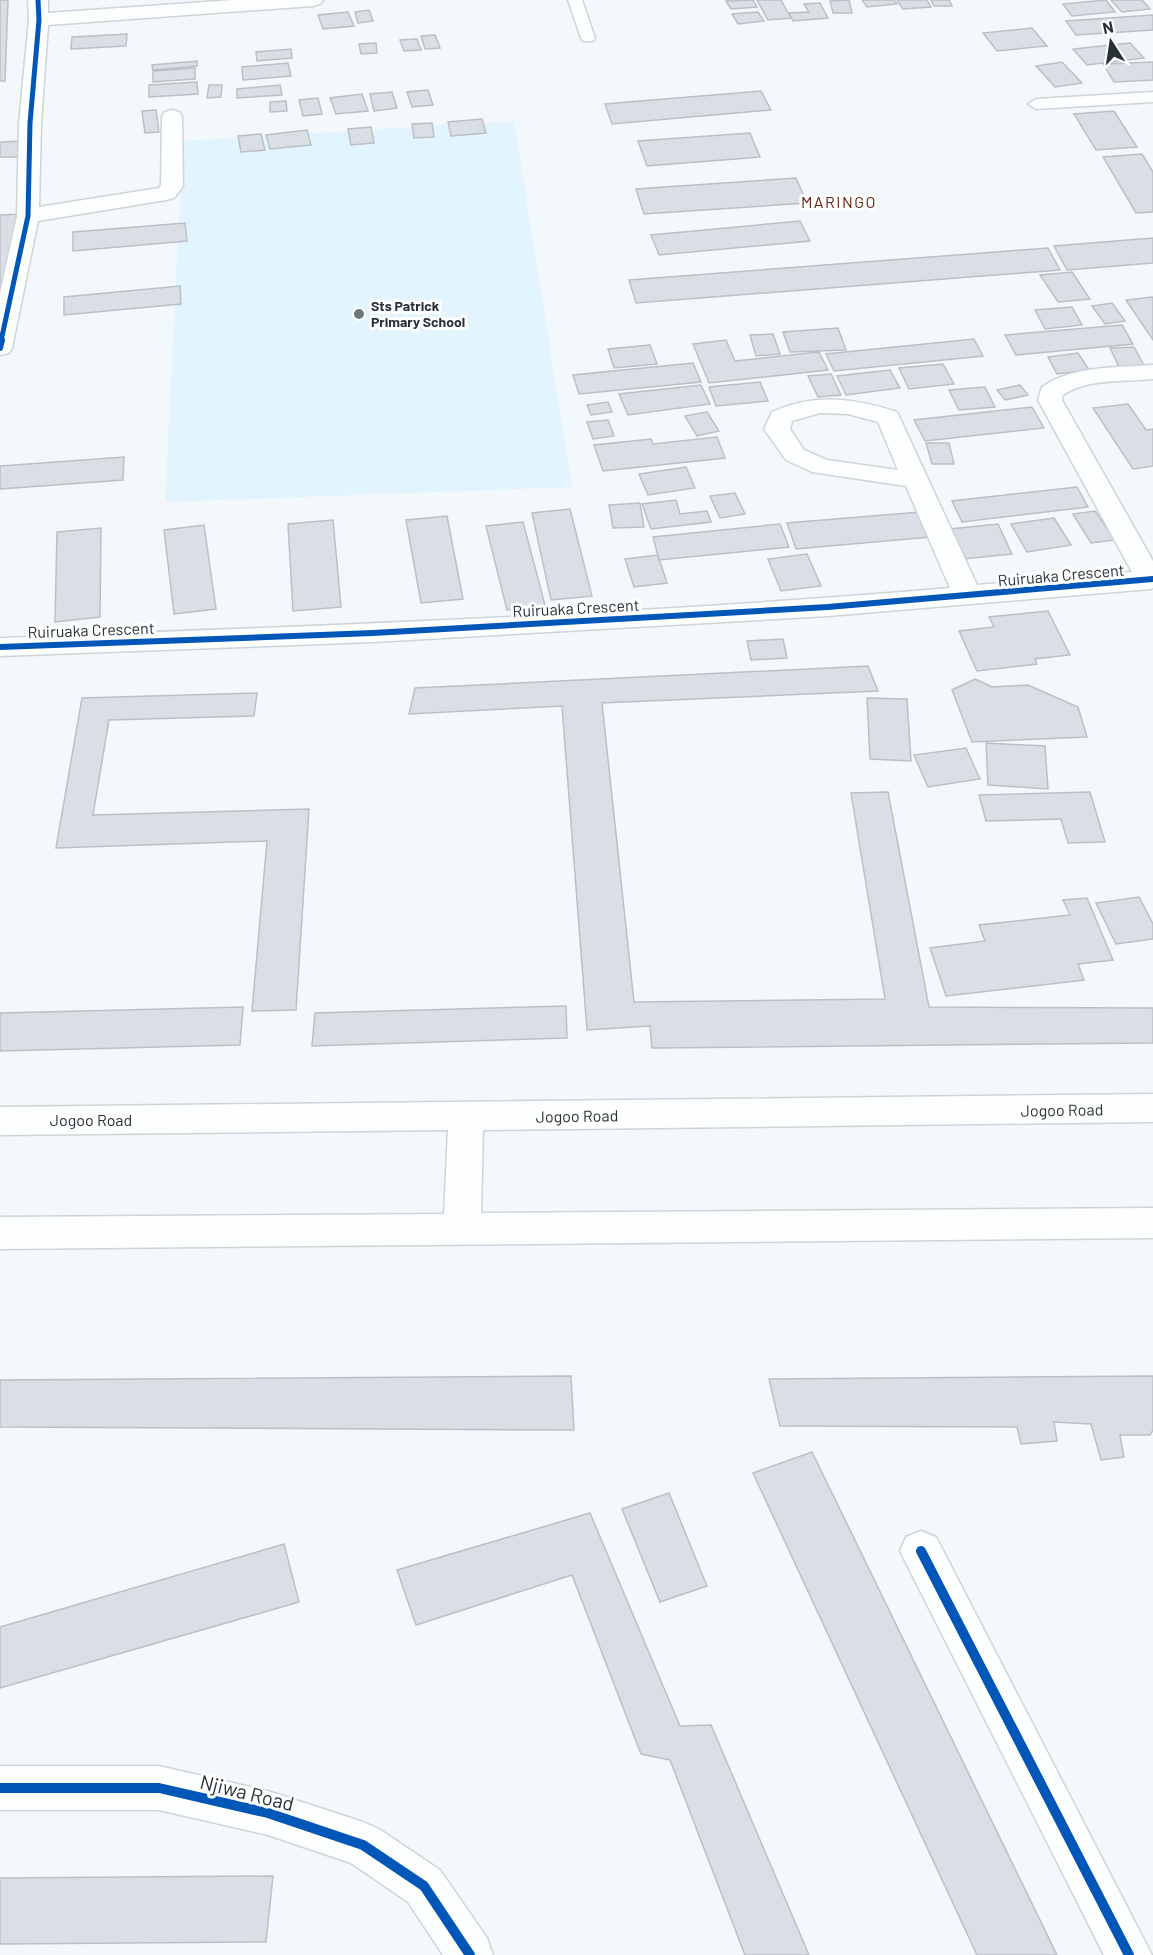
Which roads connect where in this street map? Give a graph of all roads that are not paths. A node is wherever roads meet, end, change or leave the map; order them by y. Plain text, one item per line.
1 (313, 0) edge
2 (575, 0) edge
3 (151, 6) edge
4 (39, 10) edge
5 (588, 38) dead end
6 (1153, 97) edge
7 (1036, 104) dead end
8 (172, 116) dead end
9 (28, 216) junction
10 (0, 348) edge
11 (1153, 372) edge
12 (916, 480) junction
13 (1152, 579) edge
14 (968, 597) junction
15 (0, 647) edge
16 (1153, 1108) edge
17 (466, 1117) junction
18 (0, 1121) edge
19 (1153, 1223) edge
20 (462, 1228) junction
21 (0, 1233) edge
22 (921, 1551) dead end
23 (0, 1788) edge
24 (470, 1955) edge
25 (1129, 1955) edge

1 - 3 street
2 - 5 lane
3 - 4 street
4 - 9 street
6 - 7 lane
8 - 9 street
9 - 10 street
11 - 13 street
12 - 12 street
12 - 14 street
13 - 14 street, Ruiruaka Crescent
14 - 15 street, Ruiruaka Crescent
16 - 17 street, Jogoo Road
17 - 18 street, Jogoo Road
17 - 20 street
19 - 20 street
20 - 21 street
22 - 25 street
23 - 24 street, Njiwa Road

